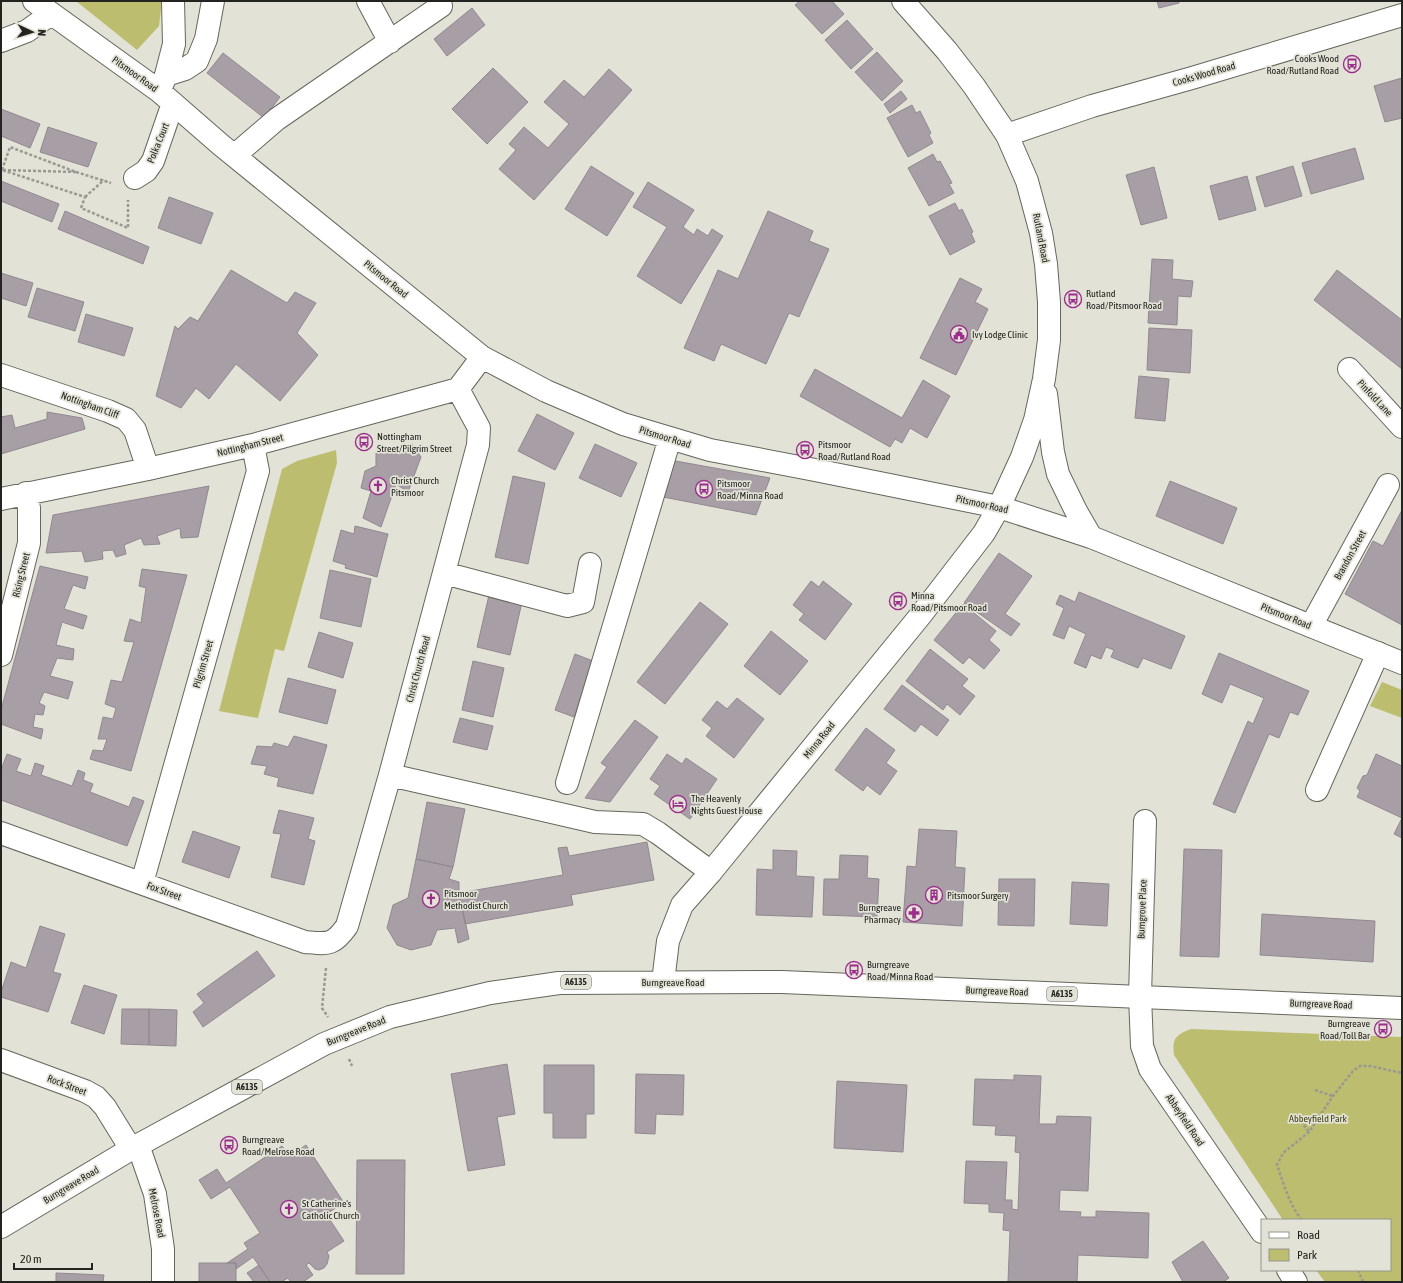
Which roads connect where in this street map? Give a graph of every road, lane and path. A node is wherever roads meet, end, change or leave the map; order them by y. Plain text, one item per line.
1 (34, 1) edge
2 (173, 1) edge
3 (213, 1) edge
4 (368, 1) edge
5 (903, 1) edge
6 (441, 6) dead end
7 (51, 14) junction
8 (1402, 15) edge
9 (1, 42) edge
10 (390, 42) junction
11 (166, 90) junction
12 (1007, 135) junction
13 (235, 155) junction
14 (2, 170) junction
15 (76, 172) junction
16 (104, 180) junction
17 (132, 183) junction
18 (85, 197) junction
19 (482, 357) junction
20 (1349, 369) dead end
21 (1, 375) edge
22 (1044, 379) junction
23 (458, 389) junction
24 (1402, 427) edge
25 (670, 438) junction
26 (253, 445) junction
27 (148, 469) junction
28 (1388, 485) dead end
29 (26, 493) junction
30 (1, 499) edge
31 (999, 507) junction
32 (1092, 537) junction
33 (590, 564) dead end
34 (444, 573) junction
35 (1311, 626) junction
36 (1378, 653) junction
37 (1, 655) edge
38 (1402, 663) edge
39 (390, 775) junction
40 (567, 783) dead end
41 (1317, 790) dead end
42 (1145, 821) dead end
43 (1, 832) edge
44 (711, 872) junction
45 (142, 883) junction
46 (328, 944) junction
47 (663, 982) junction
48 (1140, 996) junction
49 (1402, 1008) edge
50 (330, 1021) dead end
51 (1, 1060) edge
52 (1402, 1073) edge
53 (1315, 1090) dead end
54 (1333, 1096) junction
55 (1298, 1117) dead end
56 (1309, 1132) junction
57 (135, 1147) junction
58 (1301, 1219) edge
59 (1, 1227) edge
60 (1261, 1231) edge
61 (1289, 1271) edge
62 (1358, 1271) edge
63 (163, 1282) edge
64 (1296, 1282) edge
65 (1363, 1282) edge

1 - 7 street, Pitsmoor Road
2 - 11 street, Polka Court
3 - 11 street
4 - 10 street
5 - 12 street, Rutland Road
6 - 10 street
7 - 9 street
7 - 11 street, Pitsmoor Road
8 - 12 street, Cooks Wood Road
10 - 13 street
11 - 13 street, Pitsmoor Road
11 - 17 street, Polka Court
12 - 22 street, Rutland Road
13 - 19 street, Pitsmoor Road
14 - 15 path
14 - 15 path
14 - 18 path
15 - 16 path
16 - 17 path
16 - 18 path
17 - 18 path
19 - 23 street
19 - 25 street, Pitsmoor Road
20 - 24 street, Pinfold Lane
21 - 27 street, Nottingham Cliff
22 - 31 street, Rutland Road
22 - 32 street
23 - 26 street, Nottingham Street
23 - 34 street, Christ Church Road
25 - 31 street, Pitsmoor Road
25 - 40 street
26 - 27 street, Nottingham Street
26 - 45 street, Pilgrim Street
27 - 29 street, Nottingham Street
28 - 35 street, Brandon Street
29 - 30 street, Nottingham Street
29 - 37 street, Rising Street
31 - 32 street, Pitsmoor Road
31 - 44 street, Minna Road
32 - 35 street, Pitsmoor Road
33 - 34 street
34 - 39 street, Christ Church Road
35 - 36 street, Pitsmoor Road
36 - 38 street, Pitsmoor Road
36 - 41 street
39 - 44 street
39 - 46 street, Christ Church Road
42 - 48 street, Burngrove Place
43 - 45 street, Fox Street
44 - 47 street, Minna Road
45 - 46 street, Fox Street
46 - 50 path
47 - 48 street, Burngreave Road / A6135
47 - 57 street, Burngreave Road / A6135
48 - 49 street, Burngreave Road / A6135
48 - 60 street, Abbeyfield Road
51 - 57 street, Rock Street
52 - 54 path
53 - 54 path
54 - 56 path
55 - 56 path
56 - 58 path
57 - 59 street, Burngreave Road / A6135
57 - 63 street, Melrose Road
61 - 64 street
62 - 65 path

